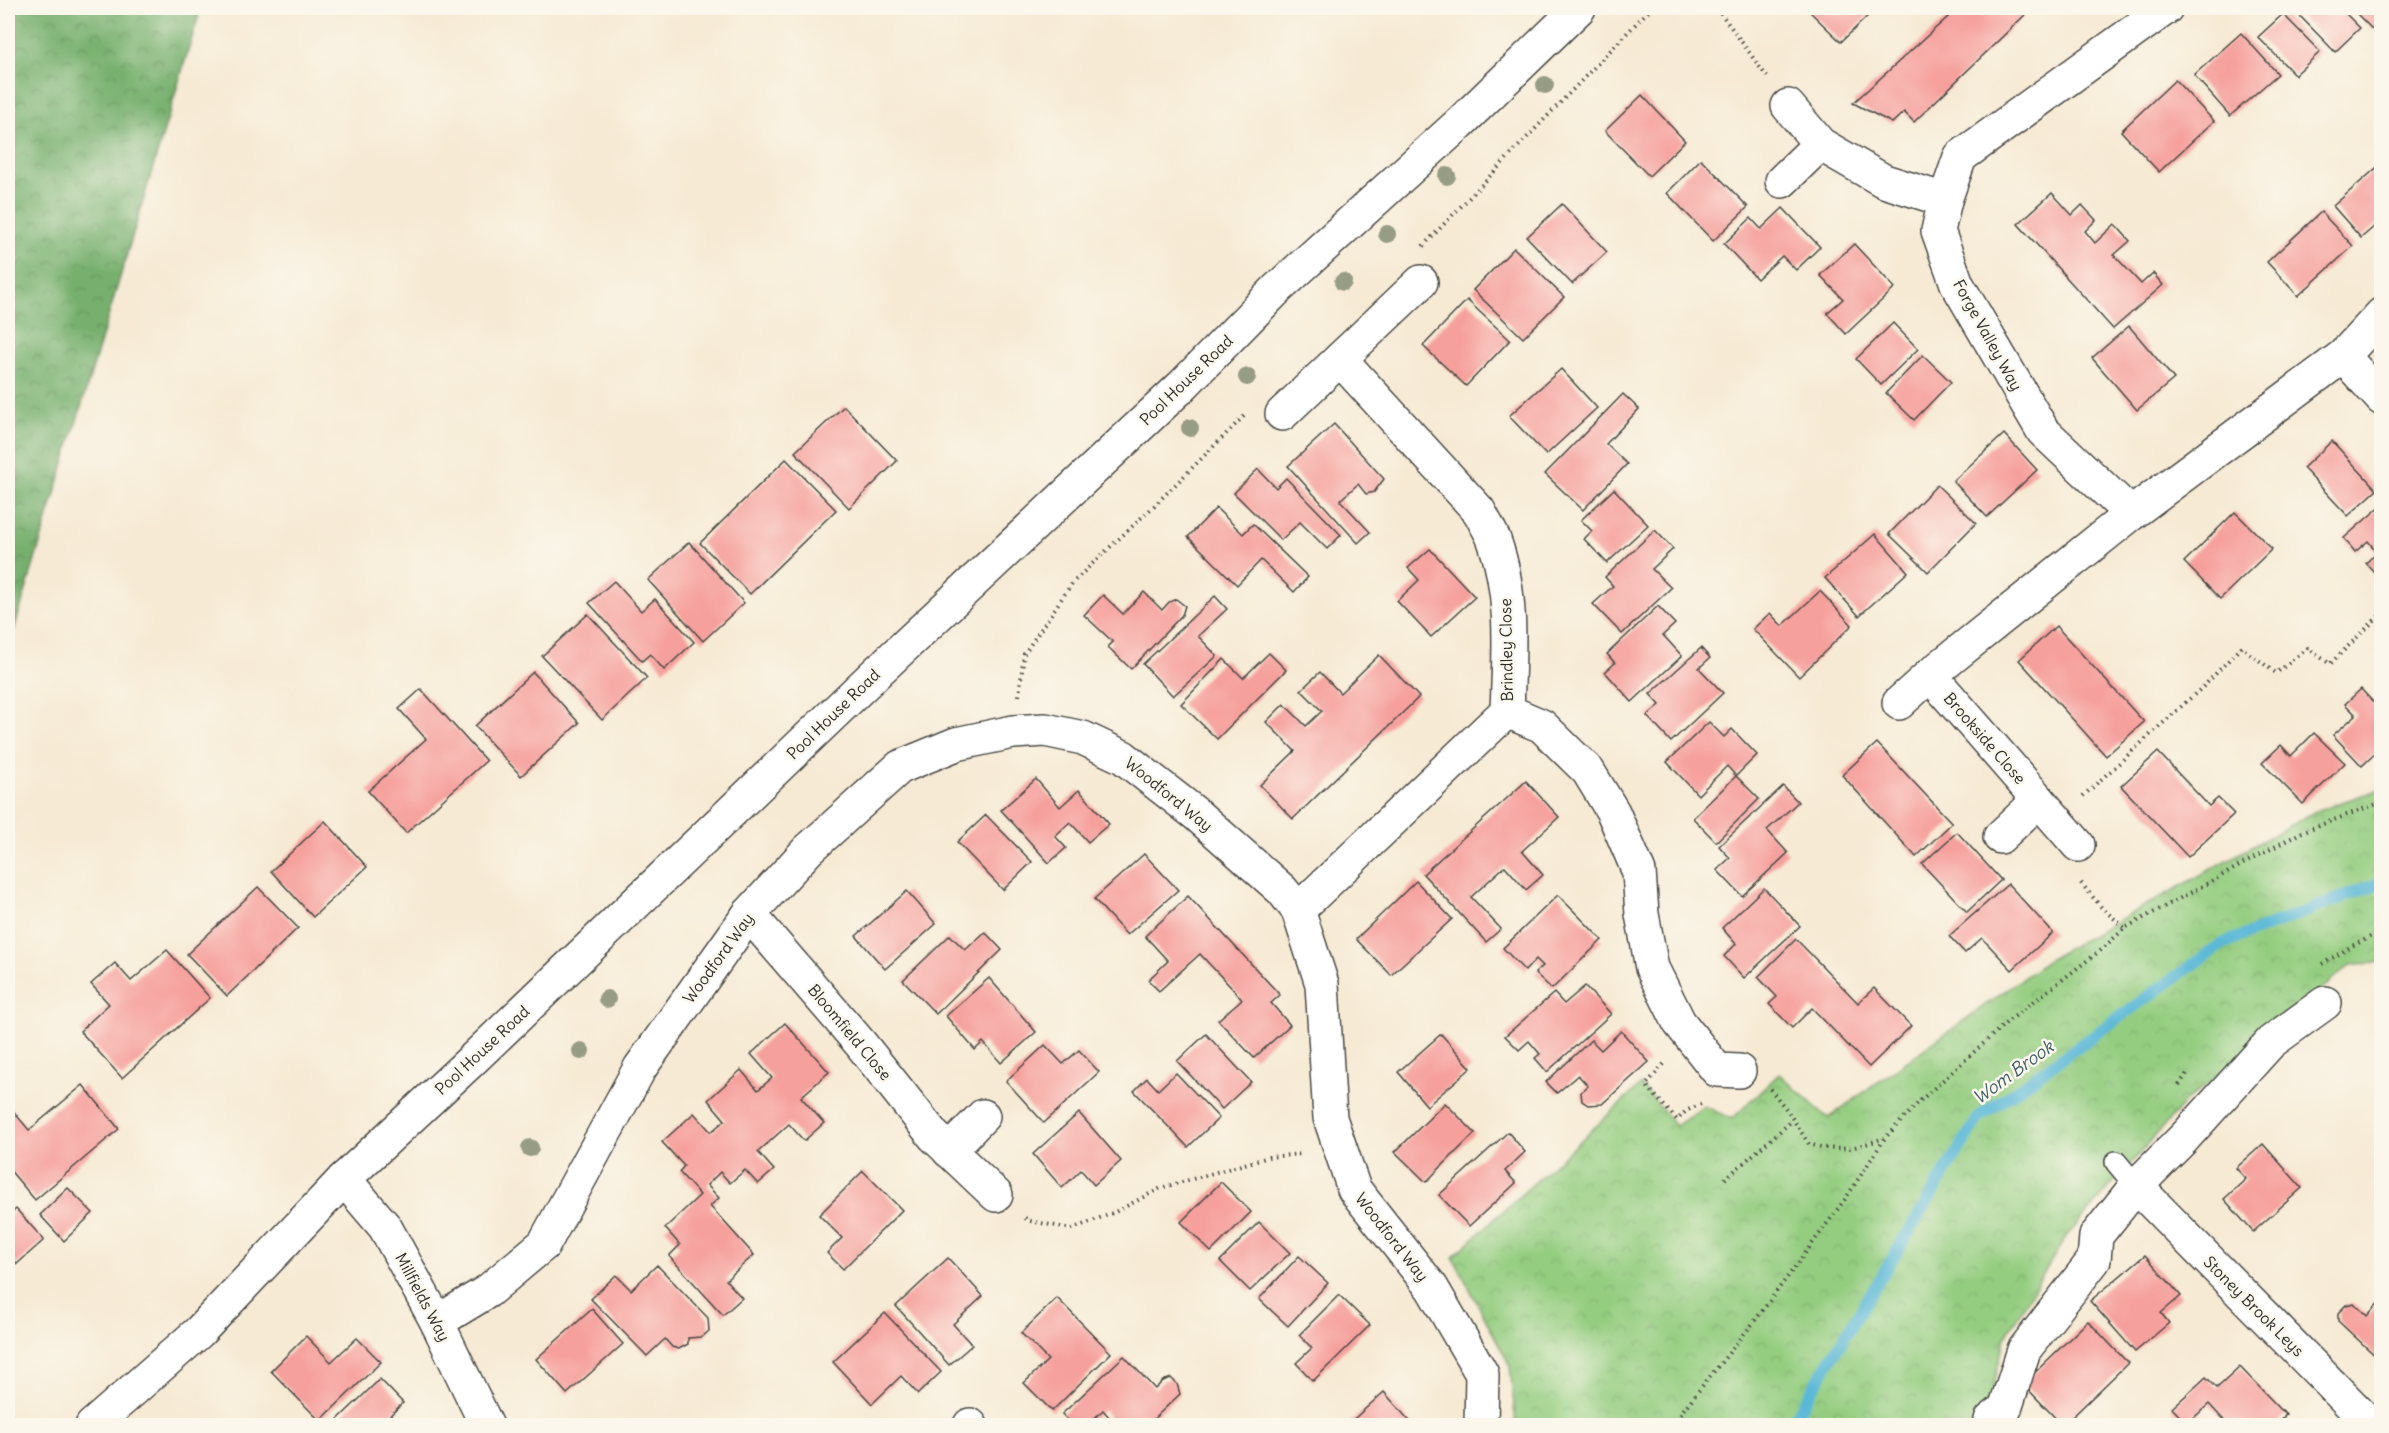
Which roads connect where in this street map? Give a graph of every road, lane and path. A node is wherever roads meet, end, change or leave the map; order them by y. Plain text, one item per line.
1 (1579, 8) edge
2 (1651, 8) edge
3 (1717, 8) edge
4 (2166, 8) edge
5 (1788, 106) joint
6 (1820, 144) junction
7 (1782, 181) dead end
8 (1945, 200) junction
9 (1420, 266) joint
10 (2382, 314) edge
11 (2343, 356) junction
12 (1340, 359) junction
13 (2382, 399) edge
14 (1247, 412) dead end
15 (1282, 414) dead end
16 (2132, 514) junction
17 (2382, 613) edge
18 (1930, 675) junction
19 (1899, 703) dead end
20 (1507, 711) junction
21 (1014, 732) junction
22 (2382, 802) edge
23 (2048, 810) junction
24 (2000, 837) dead end
25 (2078, 845) joint
26 (1298, 910) junction
27 (749, 914) junction
28 (2125, 928) junction
29 (2325, 1002) dead end
30 (1739, 1071) joint
31 (984, 1116) dead end
32 (1793, 1120) junction
33 (1885, 1138) junction
34 (949, 1151) junction
35 (1342, 1152) junction
36 (2126, 1174) junction
37 (344, 1179) junction
38 (1725, 1179) dead end
39 (996, 1195) joint
40 (437, 1322) junction
41 (1991, 1420) dead end
42 (92, 1425) edge
43 (487, 1425) edge
44 (1481, 1425) edge
45 (1676, 1425) edge
46 (2372, 1425) edge

1 - 37 street, Pool House Road
2 - 9 path
3 - 5 path
4 - 8 street, Forge Valley Way
5 - 6 street
6 - 7 street
6 - 8 street
8 - 16 street, Forge Valley Way
9 - 12 street
10 - 11 street
11 - 13 street
11 - 16 street
12 - 15 street
12 - 20 street, Brindley Close
14 - 21 path
16 - 18 street
17 - 23 path
18 - 19 street
18 - 23 street, Brookside Close
20 - 26 street, Brindley Close
20 - 30 street
21 - 26 street, Woodford Way
21 - 27 street, Woodford Way
22 - 28 path
23 - 24 street
23 - 25 street, Brookside Close
25 - 28 path
26 - 35 street, Woodford Way
27 - 34 street, Bloomfield Close
27 - 40 street, Woodford Way
28 - 33 path
29 - 36 street
30 - 32 path
31 - 34 street
32 - 33 path
32 - 38 path
33 - 45 path
34 - 39 street, Bloomfield Close
35 - 39 path
35 - 44 street, Woodford Way
36 - 41 street
36 - 46 street, Stoney Brook Leys
37 - 40 street, Millfields Way
37 - 42 street, Pool House Road
40 - 43 street, Millfields Way

